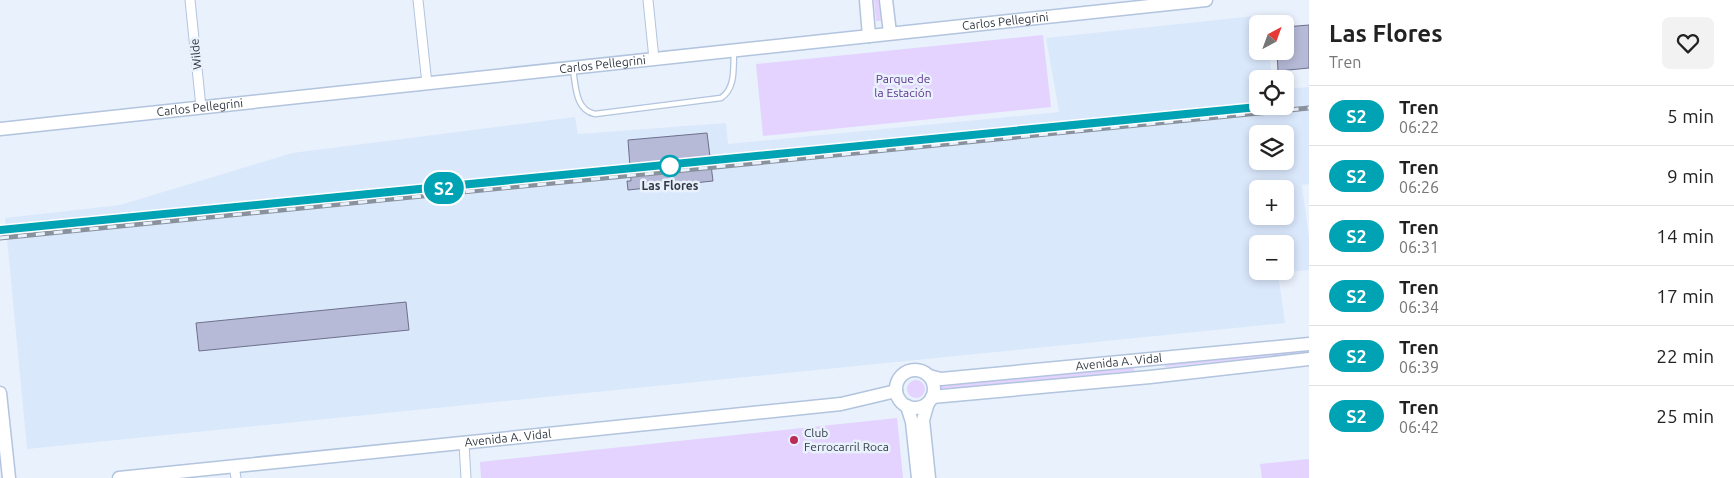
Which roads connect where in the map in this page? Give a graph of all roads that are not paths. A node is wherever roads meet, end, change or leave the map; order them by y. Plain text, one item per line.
1 (190, 0) edge
2 (418, 0) edge
3 (648, 0) edge
4 (866, 0) edge
5 (886, 0) edge
6 (1206, 0) edge
7 (1108, 4) edge
8 (890, 33) junction
9 (869, 36) junction
10 (734, 50) junction
11 (654, 59) junction
12 (573, 69) junction
13 (427, 84) junction
14 (201, 107) junction
15 (0, 128) edge
16 (1309, 344) edge
17 (1309, 359) edge
18 (1149, 360) junction
19 (929, 376) junction
20 (1150, 377) junction
21 (896, 391) junction
22 (0, 393) edge
23 (930, 400) junction
24 (907, 406) junction
25 (464, 444) junction
26 (235, 472) edge
27 (9, 478) edge
28 (119, 478) edge
29 (466, 478) edge
30 (918, 478) edge
31 (929, 478) edge

1 - 14 street, Wilde
2 - 13 street
3 - 11 street
4 - 9 street
5 - 8 street
6 - 7 street, Carlos Pellegrini
7 - 8 street, Carlos Pellegrini
8 - 9 street, Carlos Pellegrini
9 - 10 street, Carlos Pellegrini
10 - 11 street, Carlos Pellegrini
10 - 12 lane
11 - 12 street, Carlos Pellegrini
12 - 13 street, Carlos Pellegrini
13 - 14 street, Carlos Pellegrini
14 - 15 street, Carlos Pellegrini
16 - 18 street, Avenida A. Vidal
17 - 20 street, Avenida A. Vidal
18 - 19 street, Avenida A. Vidal
18 - 20 street
19 - 21 street
19 - 23 street
20 - 23 street, Avenida A. Vidal
21 - 24 street
21 - 25 street, Avenida A. Vidal
22 - 27 street
23 - 24 street
23 - 31 street
24 - 30 street
25 - 26 street, Avenida A. Vidal
25 - 29 street
26 - 28 street, Avenida A. Vidal

